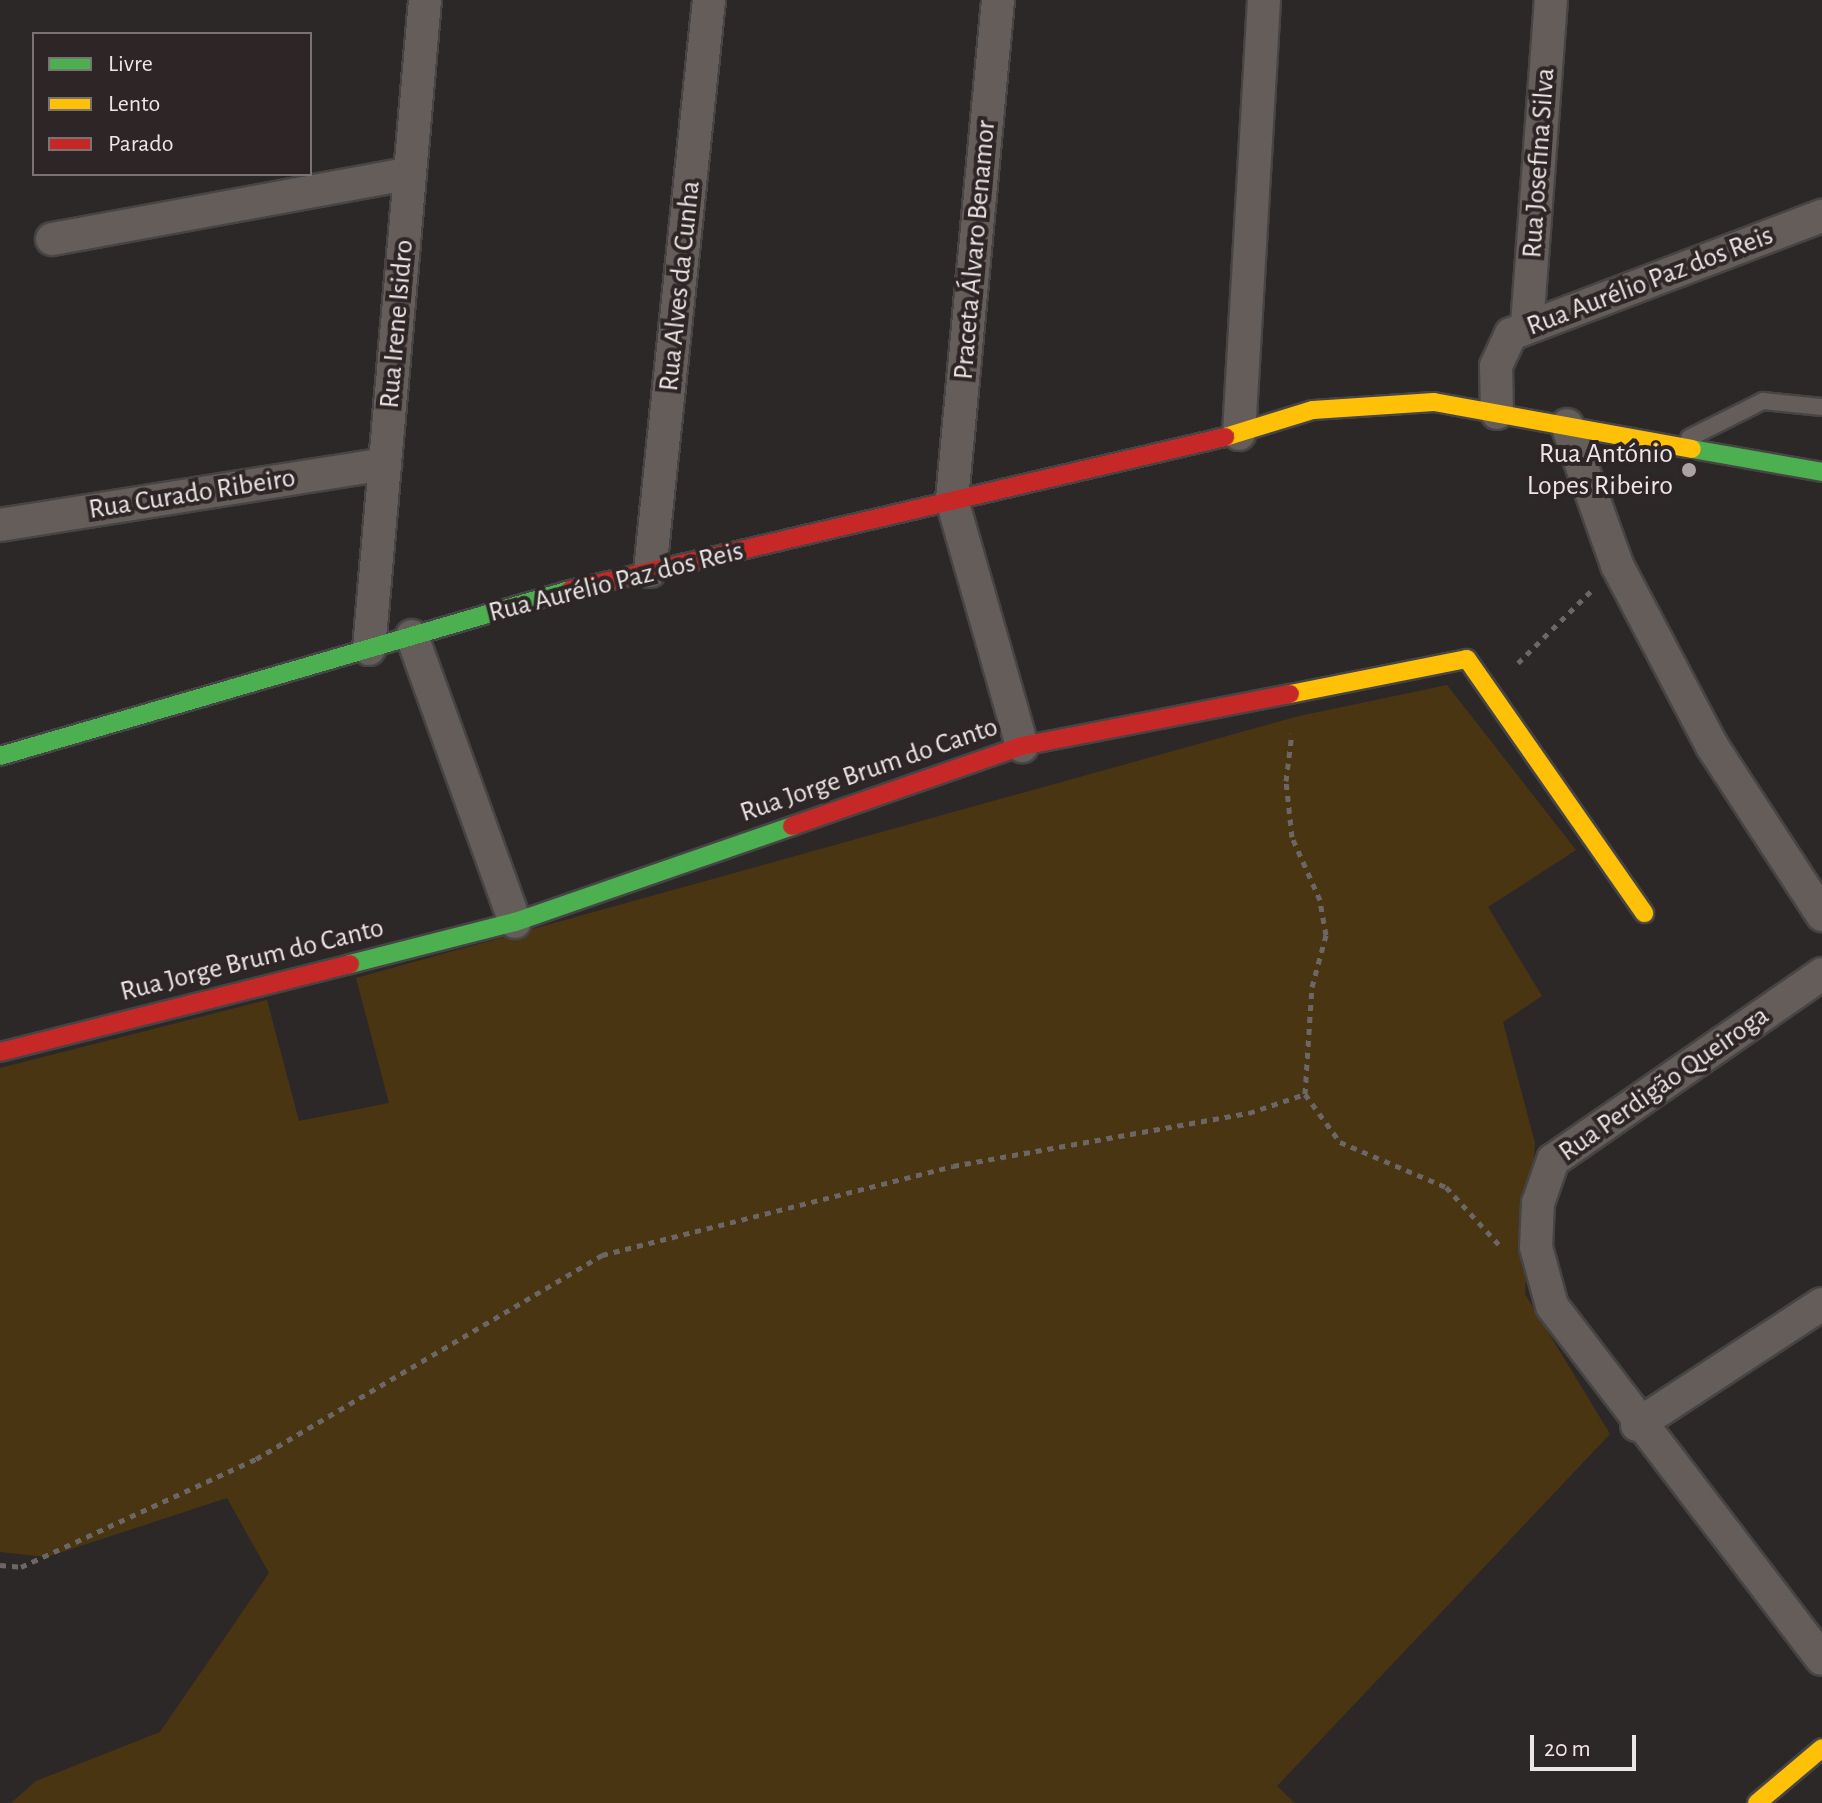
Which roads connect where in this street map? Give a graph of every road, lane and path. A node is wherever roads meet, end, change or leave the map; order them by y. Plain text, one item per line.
1 (425, 0) edge
2 (709, 0) edge
3 (998, 0) edge
4 (1264, 0) edge
5 (1551, 0) edge
6 (410, 173) junction
7 (1822, 202) edge
8 (1822, 216) edge
9 (52, 239) dead end
10 (1527, 326) junction
11 (1822, 407) edge
12 (1497, 413) junction
13 (1567, 425) junction
14 (1239, 434) junction
15 (1677, 445) junction
16 (385, 464) junction
17 (1822, 472) edge
18 (952, 500) junction
19 (0, 525) edge
20 (1617, 565) junction
21 (650, 571) junction
22 (412, 636) junction
23 (369, 649) junction
24 (1296, 692) junction
25 (1490, 692) junction
26 (1022, 746) junction
27 (0, 756) edge
28 (1644, 913) dead end
29 (1822, 915) edge
30 (515, 922) junction
31 (1822, 974) edge
32 (0, 1052) edge
33 (1305, 1094) junction
34 (1540, 1276) junction
35 (1822, 1304) edge
36 (1637, 1425) junction
37 (0, 1565) edge
38 (1822, 1659) edge
39 (1822, 1748) edge
40 (1757, 1803) edge

1 - 6 street, Rua Irene Isidro
2 - 21 street, Rua Alves da Cunha
3 - 18 street, Praceta Álvaro Benamor
4 - 14 street
5 - 10 street, Rua Josefina Silva
6 - 9 street
6 - 16 street, Rua Irene Isidro
7 - 8 street
8 - 10 street, Rua Aurélio Paz dos Reis
10 - 12 street, Rua Aurélio Paz dos Reis
11 - 15 lane
12 - 13 street
12 - 14 street
13 - 15 street
13 - 20 street
14 - 18 street, Rua Aurélio Paz dos Reis
15 - 17 street
16 - 19 street, Rua Curado Ribeiro
16 - 23 street, Rua Irene Isidro
18 - 21 street, Rua Aurélio Paz dos Reis
18 - 26 street
20 - 25 path
20 - 29 street
21 - 22 street, Rua Aurélio Paz dos Reis
22 - 23 street, Rua Aurélio Paz dos Reis
22 - 30 street
23 - 27 street, Rua Aurélio Paz dos Reis
24 - 25 street, Rua Jorge Brum do Canto
24 - 26 street, Rua Jorge Brum do Canto
24 - 33 path
25 - 28 street, Rua Jorge Brum do Canto
26 - 30 street, Rua Jorge Brum do Canto
30 - 32 street, Rua Jorge Brum do Canto
31 - 34 street, Rua Perdigão Queiroga
33 - 34 path
33 - 37 path
34 - 36 street, Rua Perdigão Queiroga
35 - 36 street
36 - 38 street, Rua Perdigão Queiroga
39 - 40 street

